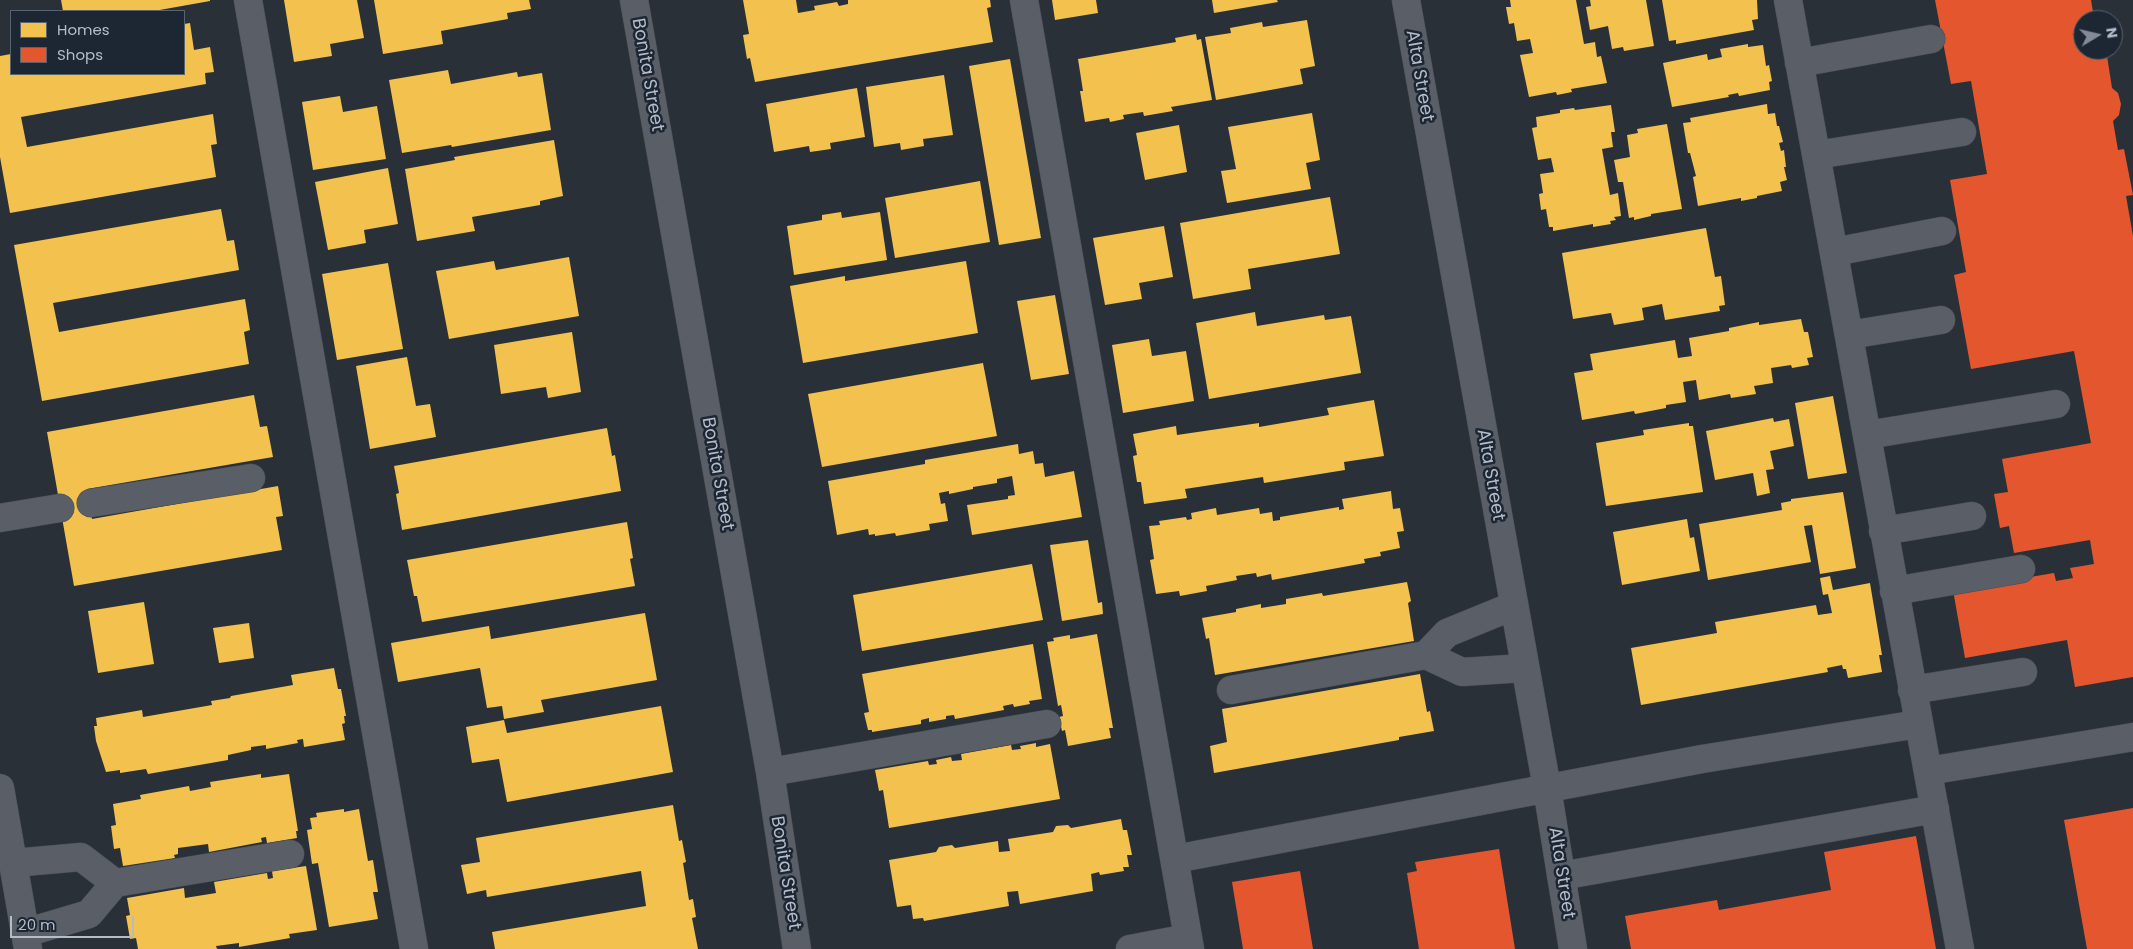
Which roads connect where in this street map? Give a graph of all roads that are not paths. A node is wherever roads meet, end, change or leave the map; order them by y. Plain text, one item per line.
1 (248, 0) edge
2 (634, 0) edge
3 (1024, 0) edge
4 (1406, 0) edge
5 (1788, 0) edge
6 (1931, 39) dead end
7 (1799, 62) junction
8 (1962, 132) dead end
9 (1816, 155) junction
10 (1942, 231) dead end
11 (1834, 252) junction
12 (1941, 320) dead end
13 (1849, 335) junction
14 (2056, 404) dead end
15 (1867, 435) junction
16 (251, 478) dead end
17 (92, 503) dead end
18 (60, 508) dead end
19 (1972, 516) dead end
20 (0, 518) edge
21 (1883, 531) junction
22 (2021, 569) dead end
23 (1894, 591) junction
24 (1513, 606) junction
25 (1426, 655) junction
26 (1524, 668) junction
27 (2023, 672) dead end
28 (1231, 690) dead end
29 (1912, 690) junction
30 (1047, 724) dead end
31 (1918, 724) junction
32 (2133, 738) edge
33 (1928, 771) junction
34 (770, 772) junction
35 (0, 788) edge
36 (1547, 788) junction
37 (1935, 808) junction
38 (290, 854) dead end
39 (1175, 859) junction
40 (13, 863) junction
41 (1561, 876) junction
42 (115, 883) junction
43 (26, 941) edge
44 (1189, 944) edge
45 (414, 949) edge
46 (797, 949) edge
47 (1130, 949) edge
48 (1573, 949) edge
49 (1960, 949) edge

1 - 45 street
2 - 34 street, Bonita Street
3 - 39 street
4 - 24 street, Alta Street
5 - 7 street
6 - 7 street
7 - 9 street
8 - 9 street
9 - 11 street
10 - 11 street
11 - 13 street
12 - 13 street
13 - 15 street
14 - 15 street
15 - 21 street
16 - 17 street
18 - 20 street
19 - 21 street
21 - 23 street
22 - 23 street
23 - 29 street
24 - 25 street
24 - 26 street, Alta Street
25 - 26 street
25 - 28 street
26 - 36 street, Alta Street
27 - 29 street
29 - 31 street
30 - 34 street
31 - 33 street
31 - 36 street
32 - 33 street
33 - 37 street
34 - 46 street, Bonita Street
35 - 40 street
36 - 39 street
36 - 41 street, Alta Street
37 - 41 street
37 - 49 street
38 - 42 street
39 - 44 street
40 - 42 street
40 - 43 street
41 - 48 street, Alta Street
42 - 43 street
44 - 47 street

